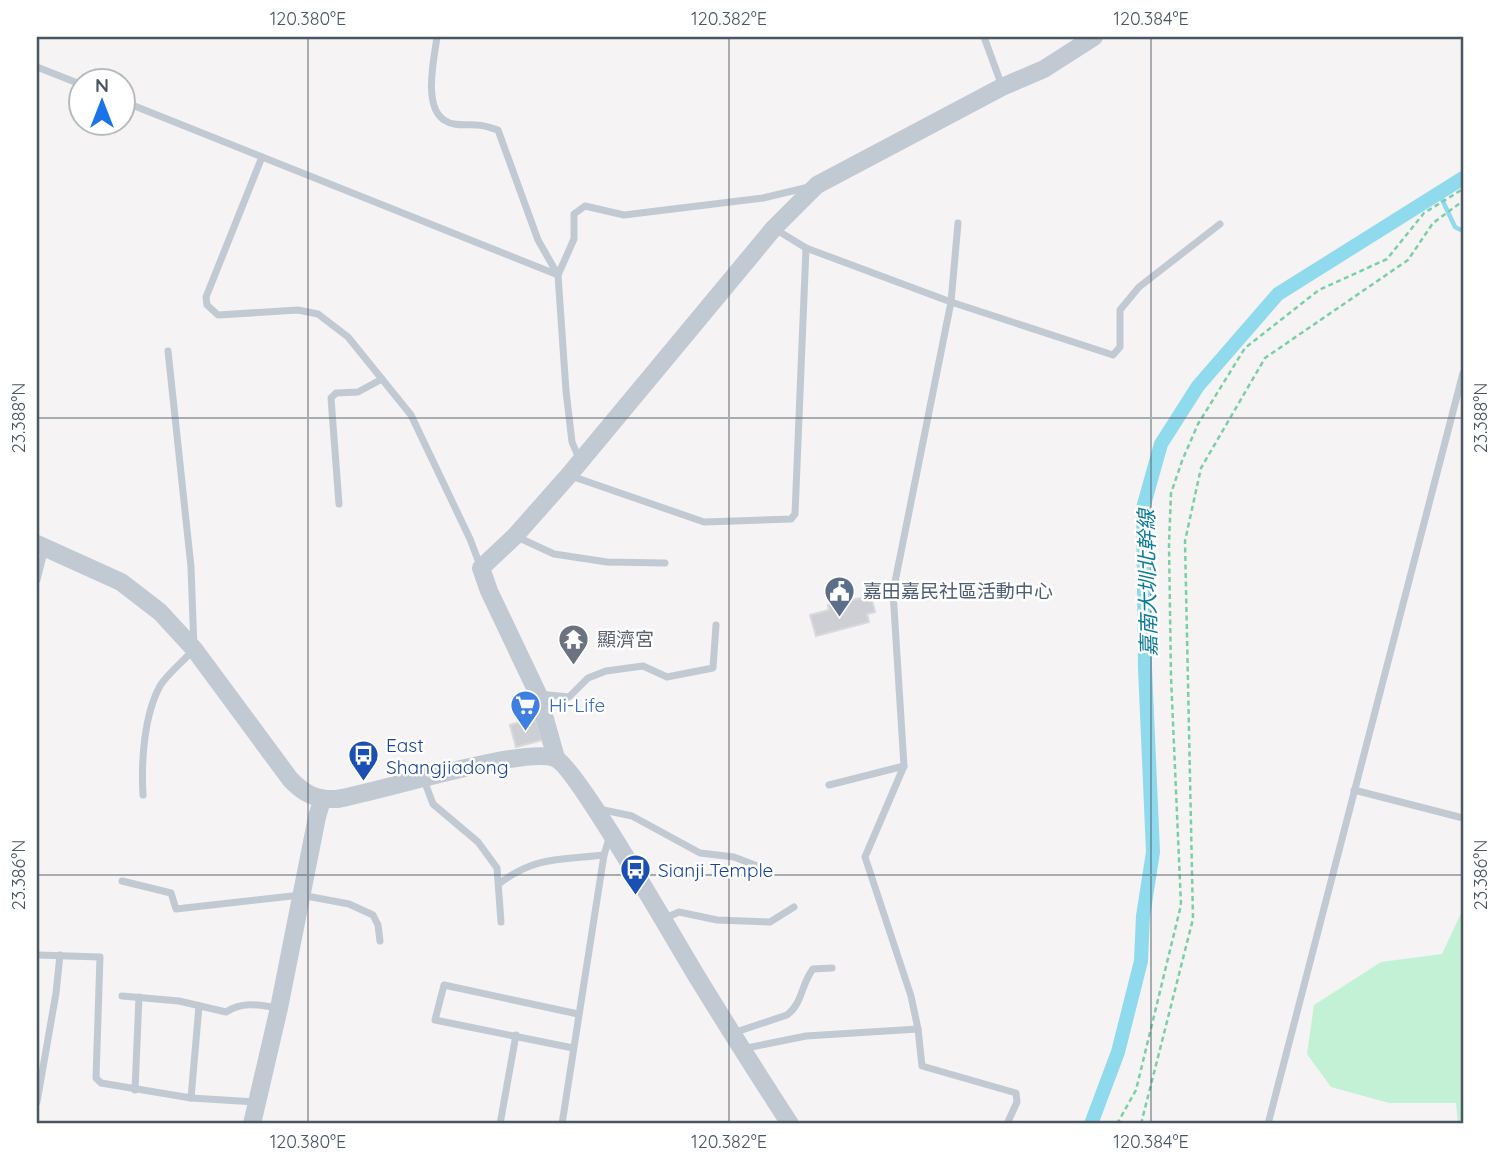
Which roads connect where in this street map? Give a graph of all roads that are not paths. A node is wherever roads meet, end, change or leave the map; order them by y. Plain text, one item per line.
1 (437, 37) edge
2 (984, 37) edge
3 (1094, 37) edge
4 (37, 67) edge
5 (66, 78) edge
6 (1002, 87) junction
7 (136, 107) edge
8 (262, 157) junction
9 (817, 185) junction
10 (958, 223) dead end
11 (1220, 224) dead end
12 (774, 228) junction
13 (806, 248) junction
14 (558, 275) junction
15 (951, 302) junction
16 (169, 351) dead end
17 (1463, 373) edge
18 (382, 379) junction
19 (1462, 387) edge
20 (574, 468) junction
21 (339, 504) dead end
22 (515, 536) junction
23 (41, 546) edge
24 (665, 563) dead end
25 (481, 568) junction
26 (37, 580) edge
27 (716, 625) dead end
28 (194, 649) junction
29 (538, 694) junction
30 (556, 758) junction
31 (904, 766) junction
32 (424, 779) junction
33 (829, 785) dead end
34 (1354, 790) junction
35 (143, 795) dead end
36 (322, 800) junction
37 (595, 808) junction
38 (1463, 818) edge
39 (610, 835) junction
40 (604, 855) junction
41 (760, 867) dead end
42 (122, 881) dead end
43 (500, 883) junction
44 (301, 895) junction
45 (794, 907) dead end
46 (662, 920) junction
47 (501, 922) dead end
48 (380, 941) dead end
49 (37, 955) edge
50 (60, 955) junction
51 (832, 968) dead end
52 (122, 996) dead end
53 (139, 996) junction
54 (199, 1006) junction
55 (279, 1008) junction
56 (578, 1014) junction
57 (918, 1029) junction
58 (516, 1035) junction
59 (737, 1041) junction
60 (573, 1048) junction
61 (135, 1090) junction
62 (191, 1097) junction
63 (37, 1101) edge
64 (257, 1102) junction
65 (252, 1124) edge
66 (500, 1124) edge
67 (562, 1124) edge
68 (790, 1124) edge
69 (1007, 1124) edge
70 (1268, 1124) edge

1 - 14 lane
2 - 6 lane
3 - 6 street
4 - 5 lane
6 - 9 street
7 - 8 lane
8 - 14 lane
8 - 18 lane
9 - 12 street
9 - 14 lane
10 - 15 lane
11 - 15 lane
12 - 13 lane
12 - 20 street
13 - 15 lane
13 - 20 lane
14 - 20 lane
15 - 31 lane
16 - 28 lane
17 - 19 lane
18 - 21 lane
18 - 25 lane
19 - 34 lane
20 - 22 street
22 - 24 lane
22 - 25 street
23 - 26 lane
23 - 28 street
25 - 29 street
27 - 29 lane
28 - 35 lane
28 - 36 street
29 - 30 street
30 - 32 street
30 - 37 street
31 - 33 lane
31 - 57 lane
32 - 36 street
32 - 43 lane
34 - 38 lane
34 - 70 lane
36 - 44 street
37 - 39 street
37 - 41 lane
39 - 40 lane
39 - 46 street
40 - 43 lane
40 - 56 lane
42 - 44 lane
43 - 47 lane
44 - 48 lane
44 - 55 street
45 - 46 lane
46 - 59 street
49 - 50 lane
50 - 61 lane
50 - 63 lane
51 - 59 lane
52 - 53 lane
53 - 54 lane
53 - 61 lane
54 - 55 lane
54 - 62 lane
55 - 64 street
56 - 58 lane
56 - 60 lane
57 - 59 lane
57 - 69 lane
58 - 60 lane
58 - 66 lane
59 - 68 street
60 - 67 lane
61 - 62 lane
62 - 64 lane
64 - 65 street

